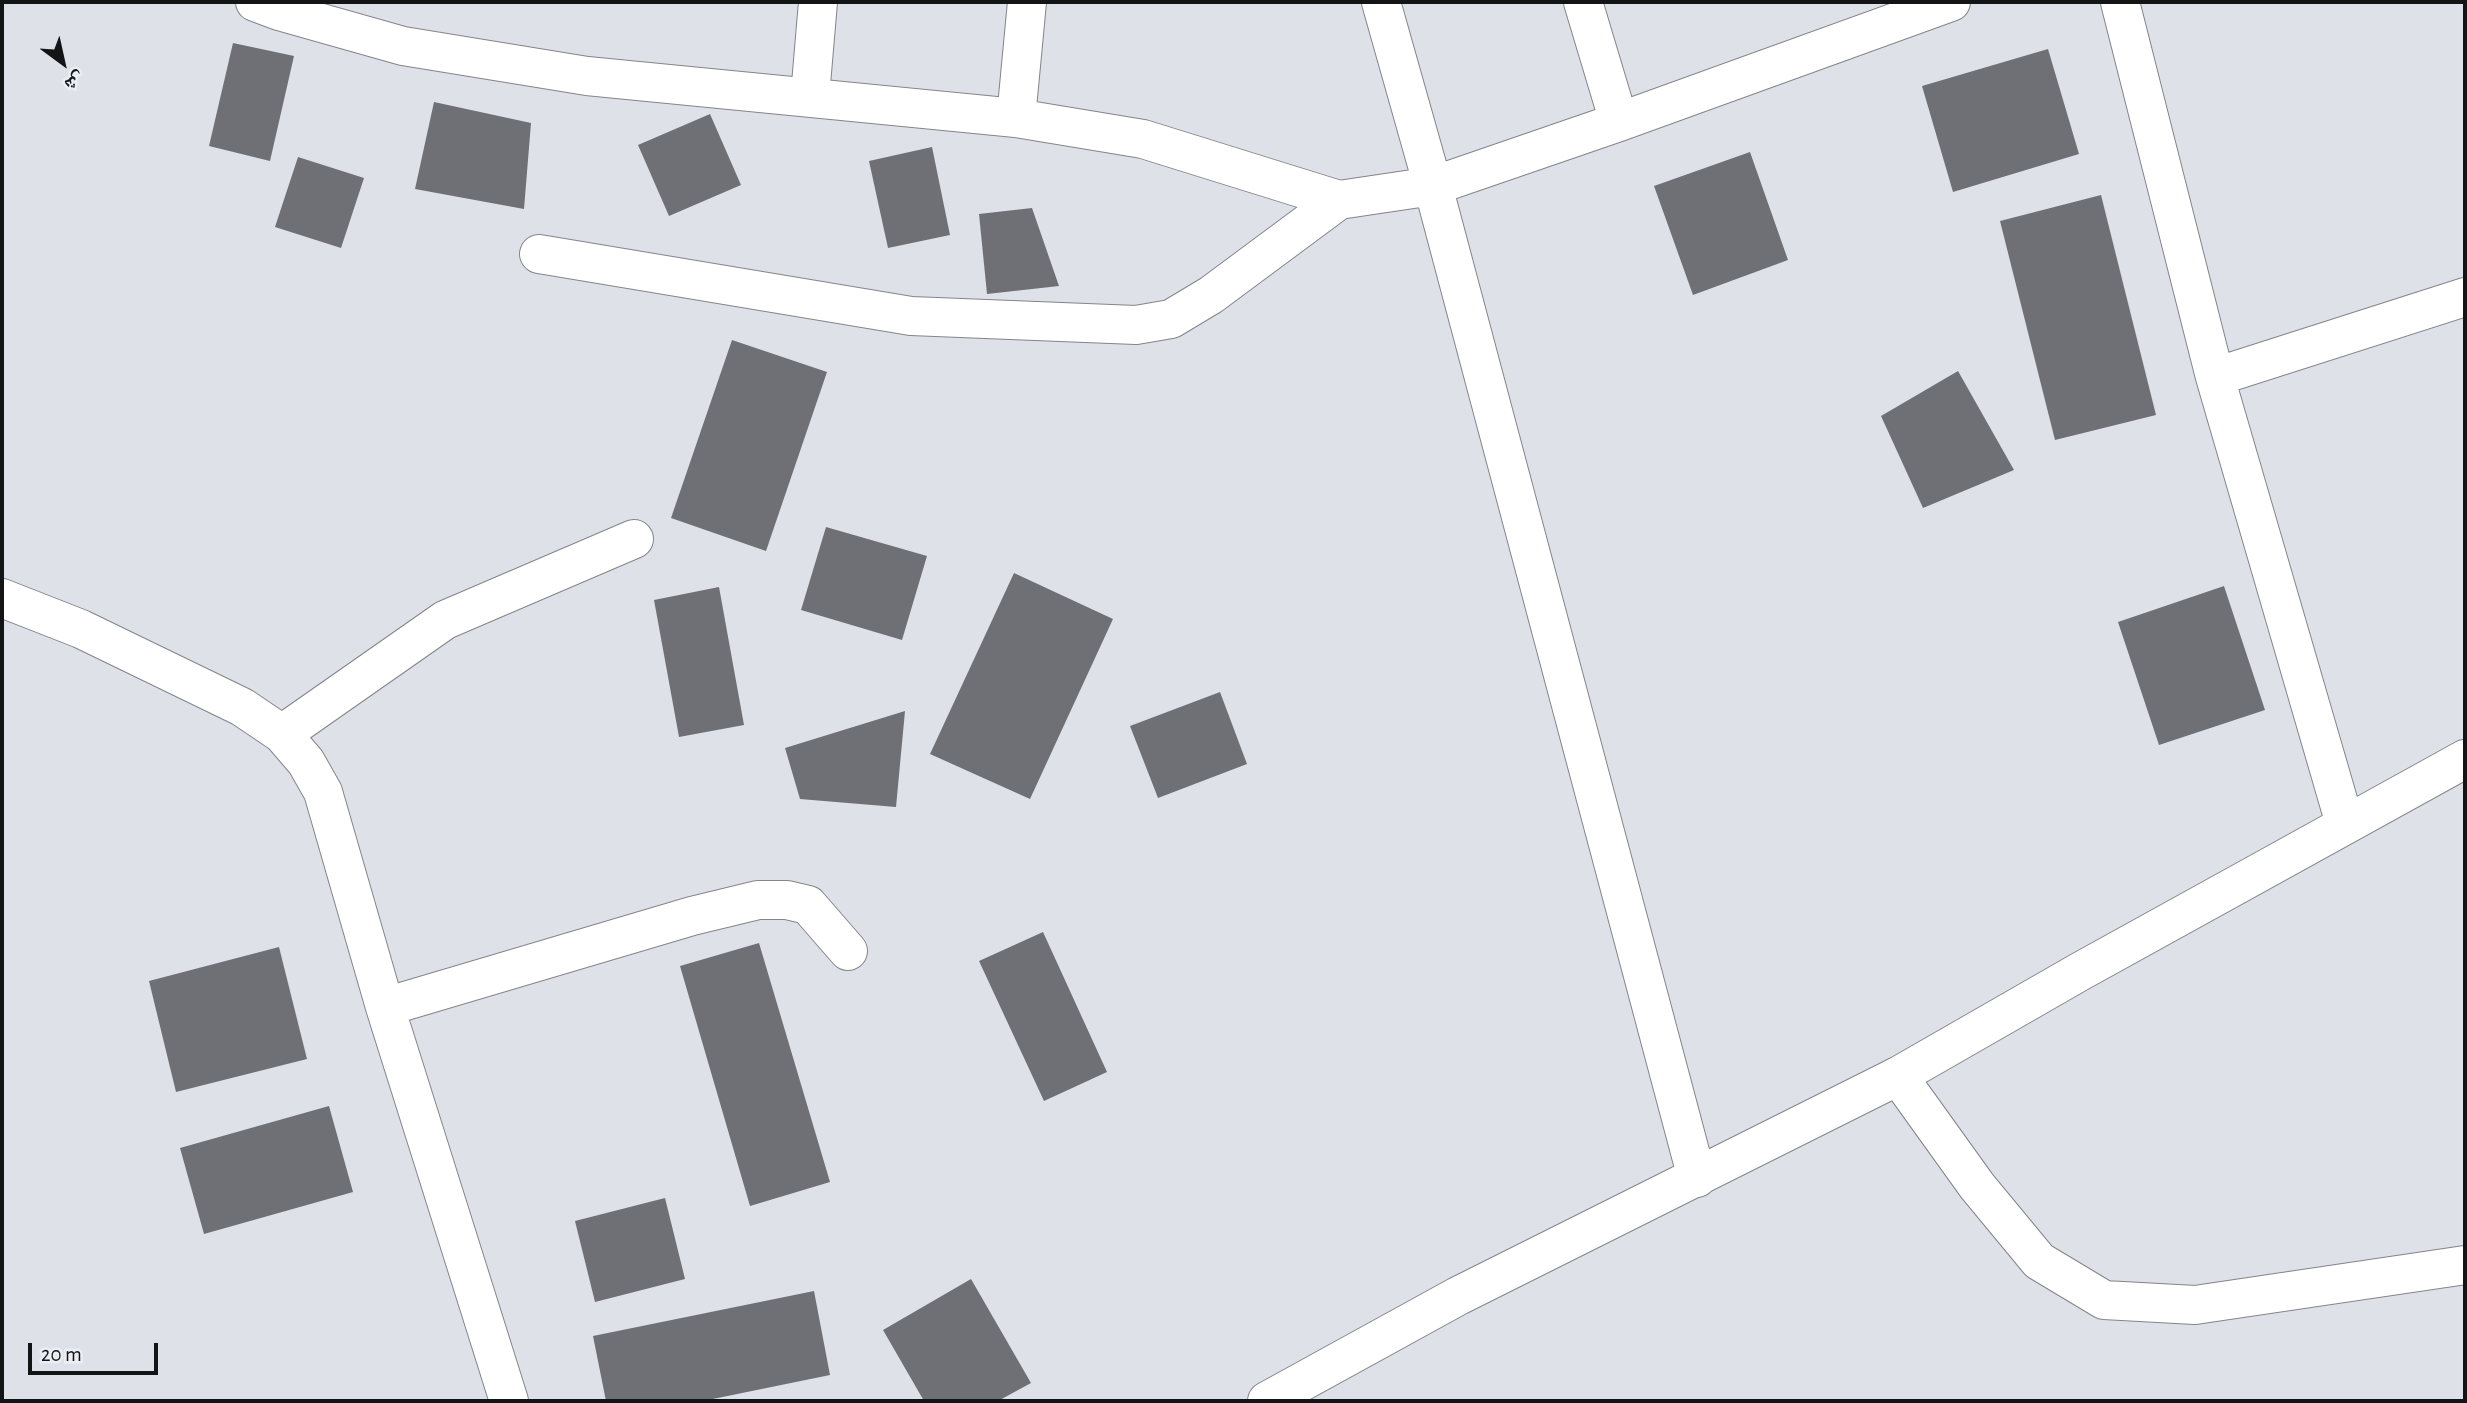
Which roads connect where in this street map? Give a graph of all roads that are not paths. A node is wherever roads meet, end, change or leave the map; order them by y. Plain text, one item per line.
1 (255, 2) edge
2 (818, 2) edge
3 (1027, 2) edge
4 (1381, 2) edge
5 (1583, 2) edge
6 (1951, 2) edge
7 (2120, 2) edge
8 (810, 96) junction
9 (1016, 118) junction
10 (1619, 122) junction
11 (1433, 186) junction
12 (1339, 200) junction
13 (539, 254) dead end
14 (2465, 297) edge
15 (2215, 377) junction
16 (634, 539) dead end
17 (2, 598) edge
18 (282, 734) junction
19 (2465, 759) edge
20 (2345, 824) junction
21 (848, 950) dead end
22 (385, 1007) junction
23 (1898, 1076) junction
24 (1696, 1178) junction
25 (2465, 1265) edge
26 (509, 1401) edge
27 (1267, 1401) edge

1 - 8 street
2 - 8 street
3 - 9 street
4 - 11 street
5 - 10 street
6 - 10 street
7 - 15 street
8 - 9 street
9 - 12 street
10 - 11 street
11 - 12 street
11 - 24 street
12 - 13 street
14 - 15 street
15 - 20 street
16 - 18 street
17 - 18 street
18 - 22 street
19 - 20 street
20 - 23 street
21 - 22 street
22 - 26 street
23 - 24 street
23 - 25 street
24 - 27 street

